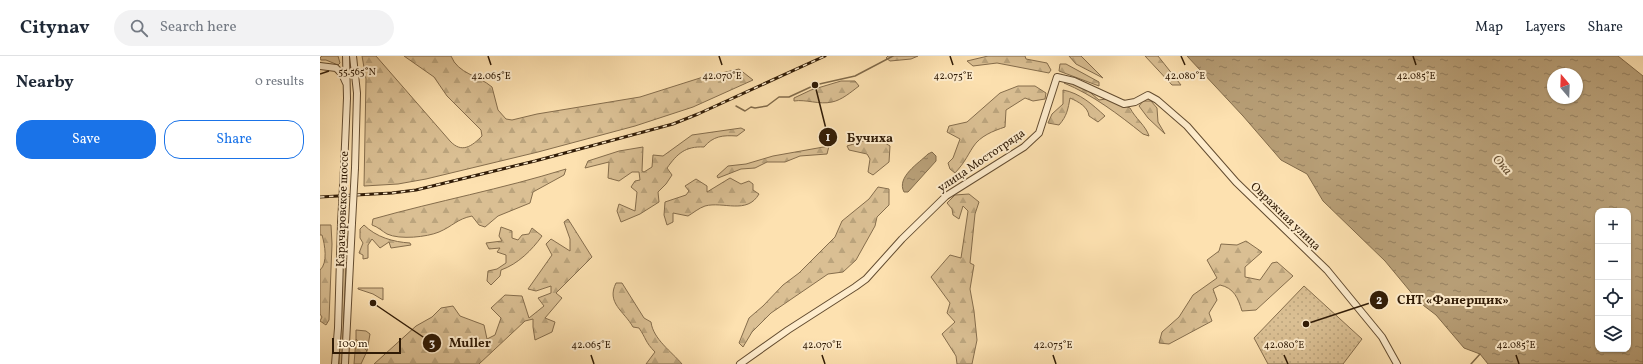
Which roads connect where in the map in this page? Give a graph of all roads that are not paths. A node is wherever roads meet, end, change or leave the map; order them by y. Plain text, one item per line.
1 (350, 57) edge
2 (320, 66) edge
3 (347, 86) junction
4 (1148, 94) joint
5 (335, 364) edge
6 (345, 364) edge
7 (740, 364) edge
8 (1397, 364) edge

1 - 3 street, Карачаровское шоссе
1 - 6 street, Карачаровское шоссе, bridge
2 - 3 street
3 - 5 street, Карачаровское шоссе, bridge
4 - 7 street, улица Мостотряда
4 - 8 street, Овражная улица

